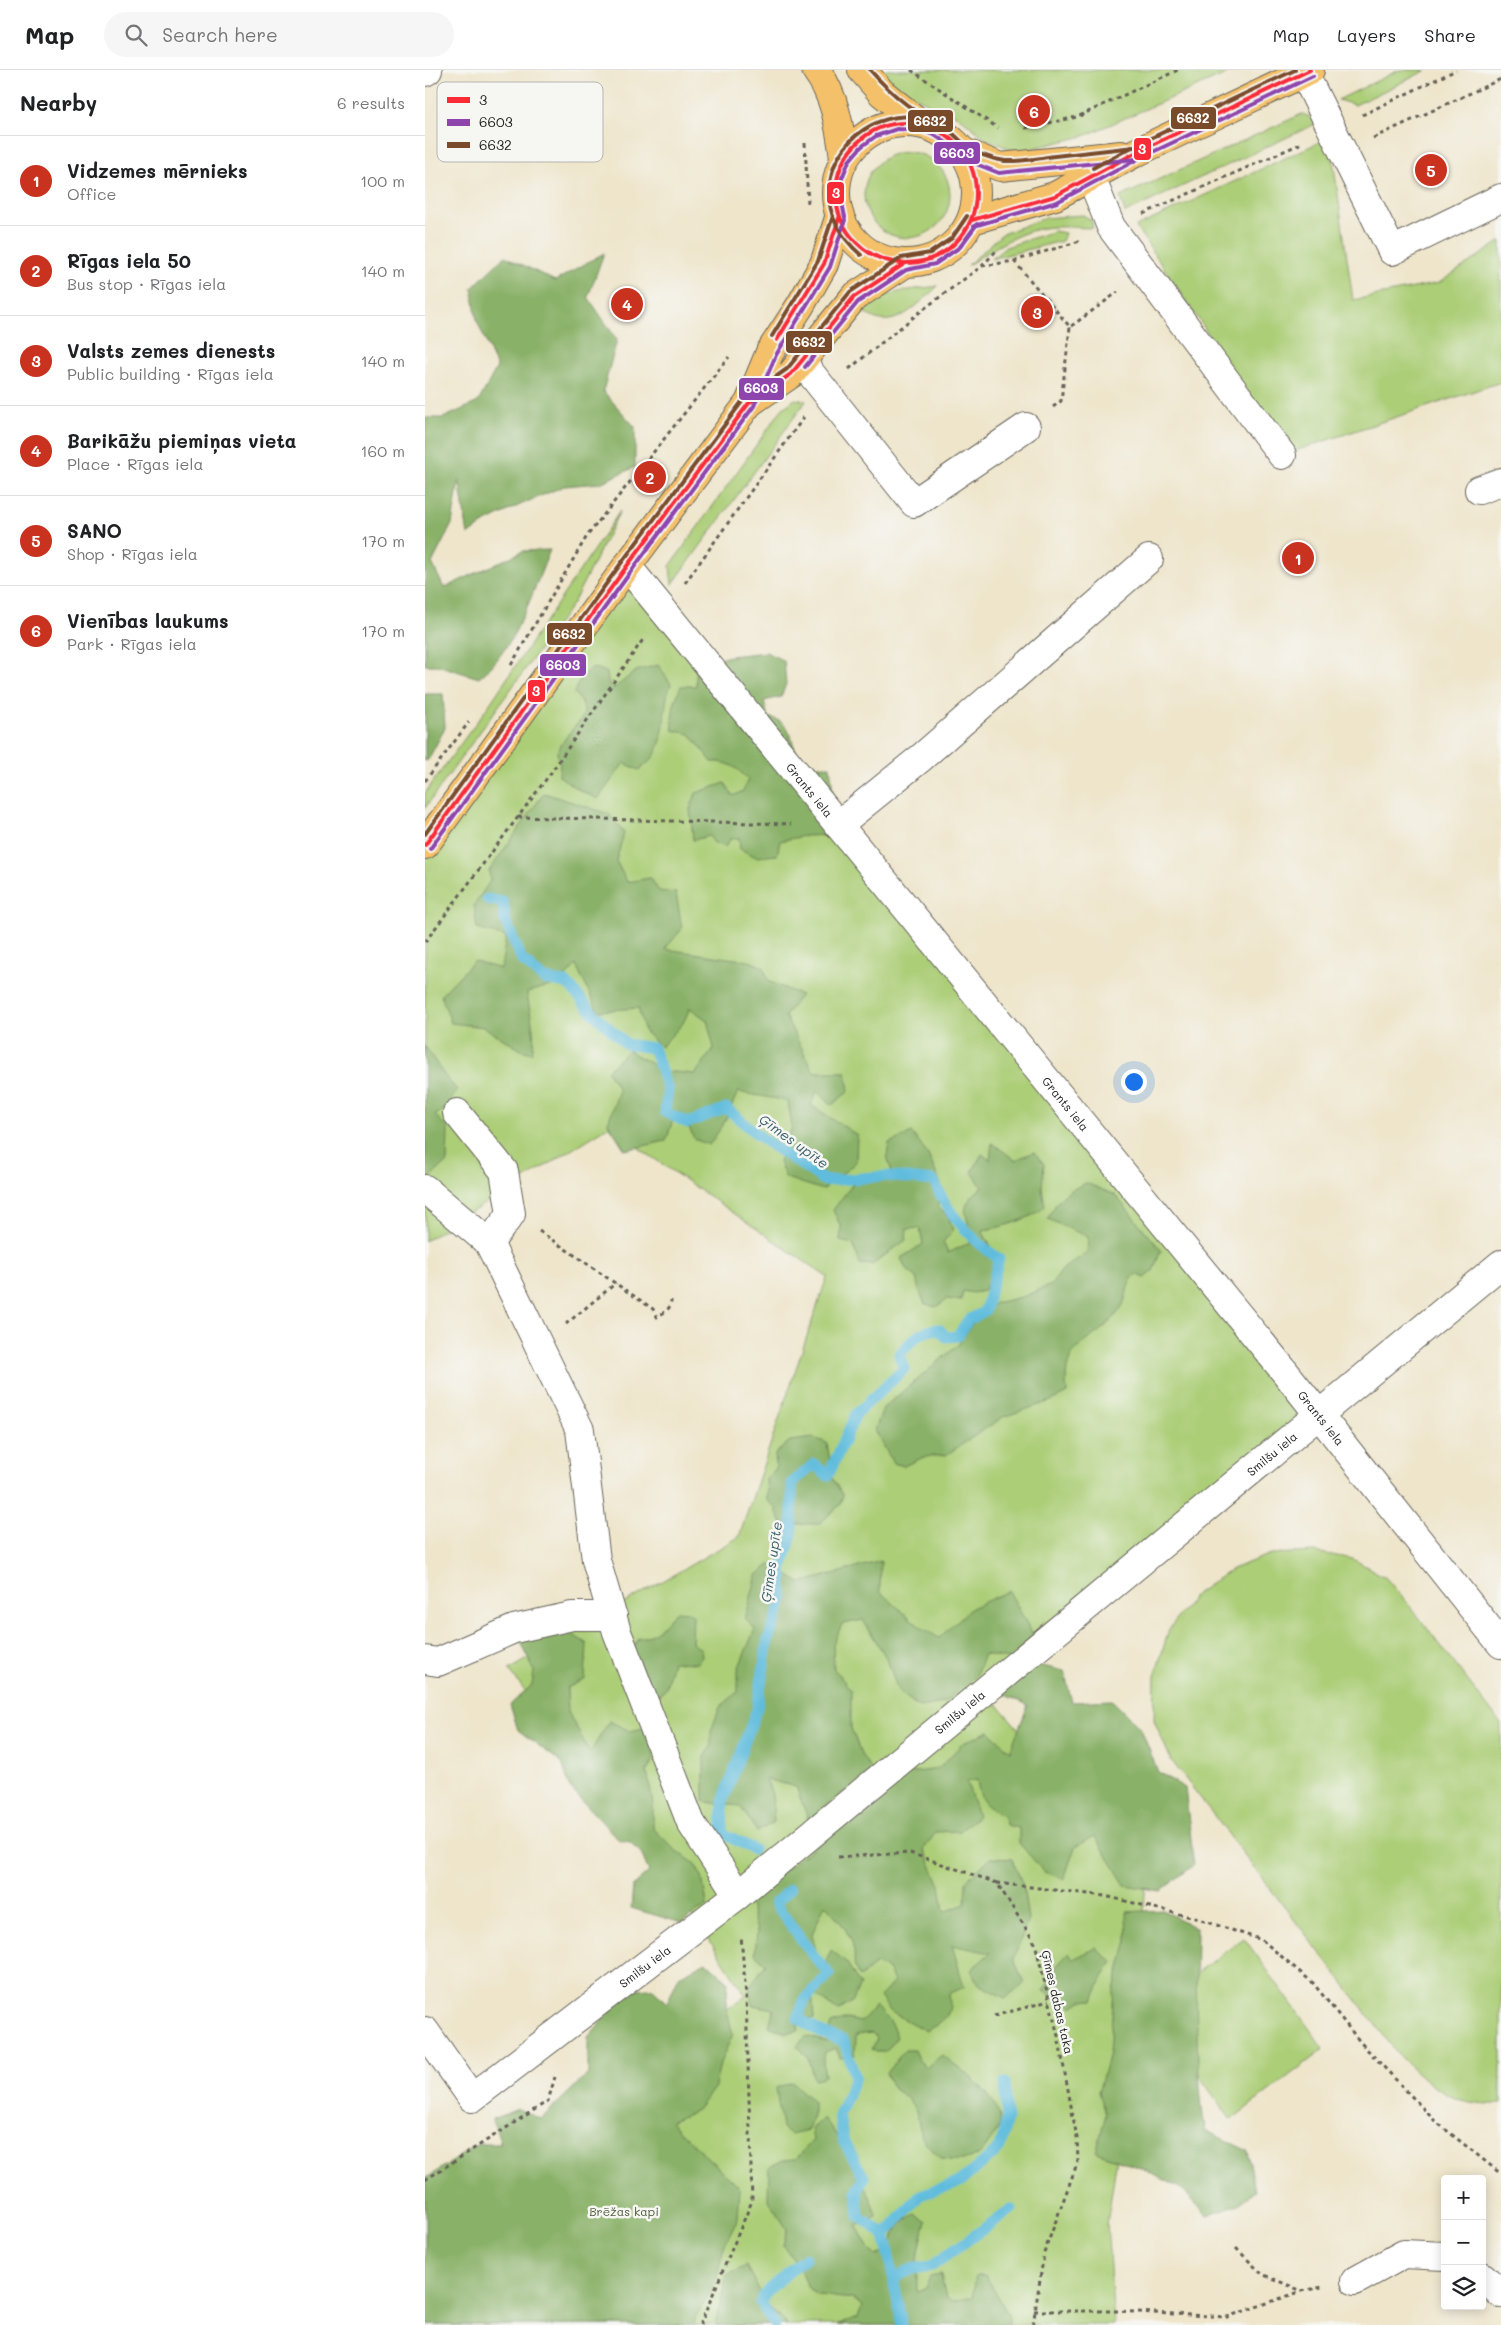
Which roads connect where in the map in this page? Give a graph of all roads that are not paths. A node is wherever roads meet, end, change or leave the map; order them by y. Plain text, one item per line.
1 (816, 70) edge
2 (862, 70) edge
3 (1307, 71) edge
4 (921, 124) junction
5 (964, 152) junction
6 (1135, 153) junction
7 (844, 158) junction
8 (1091, 177) junction
9 (1501, 198) edge
10 (839, 218) junction
11 (972, 220) junction
12 (904, 264) junction
13 (801, 362) junction
14 (749, 403) junction
15 (1026, 427) road end
16 (1282, 455) dead end
17 (1149, 559) dead end
18 (627, 566) junction
19 (838, 825) junction
20 (425, 845) edge
21 (457, 1114) dead end
22 (425, 1189) edge
23 (489, 1243) junction
24 (1501, 1264) edge
25 (1319, 1414) junction
26 (613, 1616) junction
27 (1501, 1644) edge
28 (425, 1660) edge
29 (737, 1895) junction
30 (425, 2031) edge
31 (1441, 2256) edge
32 (1486, 2280) edge
33 (1355, 2281) road end
34 (1501, 2294) edge

1 - 7 main road
2 - 4 main road
3 - 6 main road
3 - 9 street
4 - 5 main road
4 - 7 main road
5 - 6 main road
5 - 11 main road
6 - 8 main road
7 - 10 main road
8 - 11 main road
8 - 16 street
10 - 12 main road
10 - 14 main road
11 - 12 main road
12 - 13 main road
13 - 14 main road
13 - 15 street
14 - 18 main road
17 - 19 street
18 - 19 street, Grants iela
18 - 20 main road
19 - 25 street, Grants iela
21 - 23 street
22 - 23 street
23 - 26 street
24 - 25 street, Smilšu iela
25 - 27 street, Grants iela
25 - 29 street, Smilšu iela
26 - 28 street
26 - 29 street
29 - 30 street, Smilšu iela
31 - 33 street
32 - 34 street

